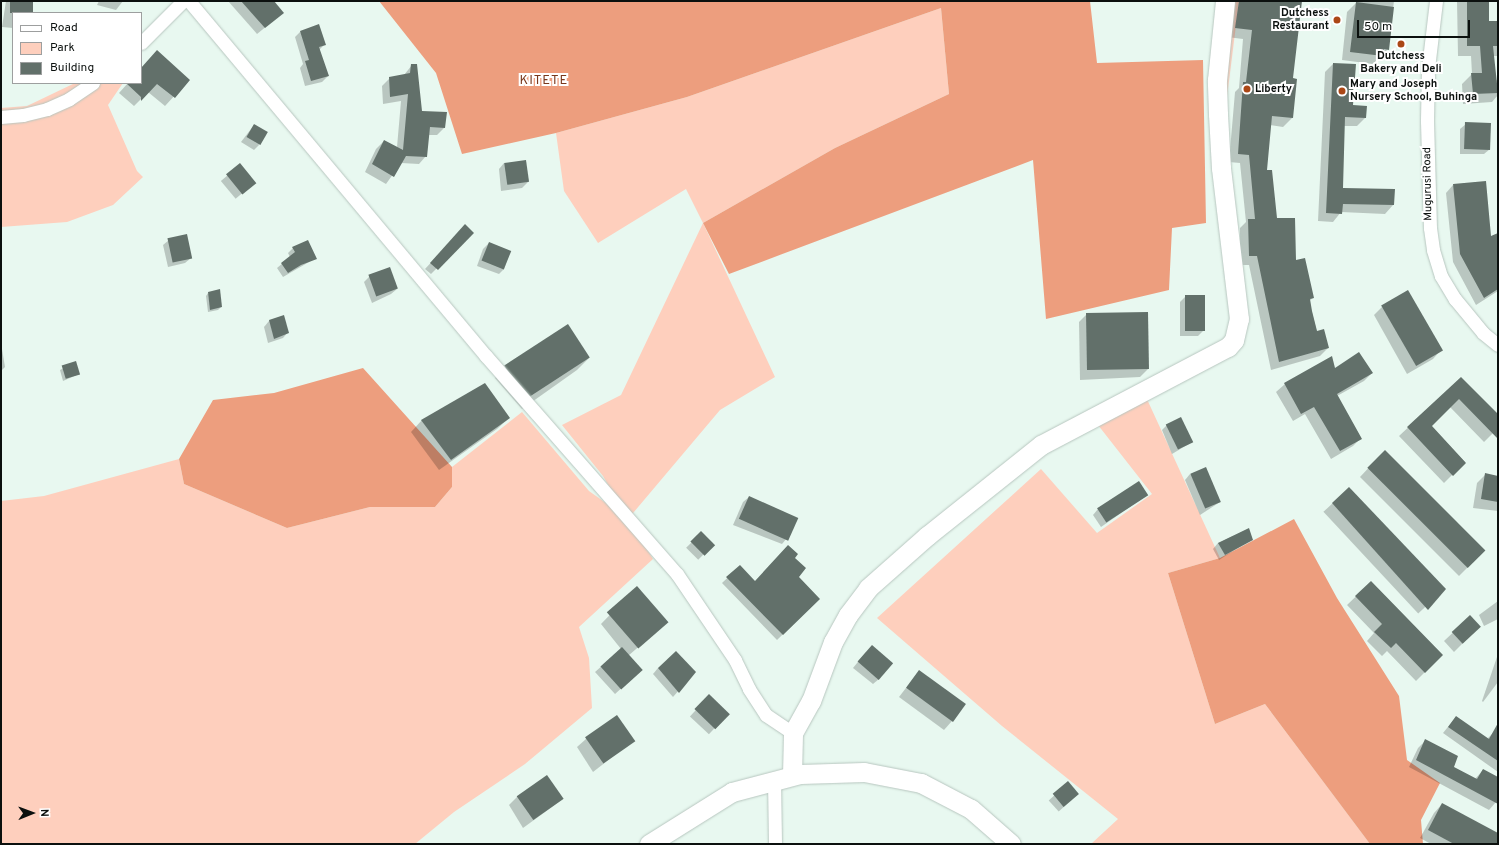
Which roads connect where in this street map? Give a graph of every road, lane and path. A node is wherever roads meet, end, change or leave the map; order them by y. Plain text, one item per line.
1 (183, 1) edge
2 (189, 1) edge
3 (1225, 1) edge
4 (1436, 1) edge
5 (142, 42) edge
6 (92, 84) edge
7 (1, 117) edge
8 (1498, 345) edge
9 (793, 733) junction
10 (791, 776) junction
11 (650, 844) edge
12 (775, 844) edge
13 (1011, 844) edge

1 - 5 street
2 - 9 street
3 - 9 street
4 - 8 street, Mugurusi Road
6 - 7 street
9 - 10 street
10 - 11 street
10 - 12 street
10 - 13 street

